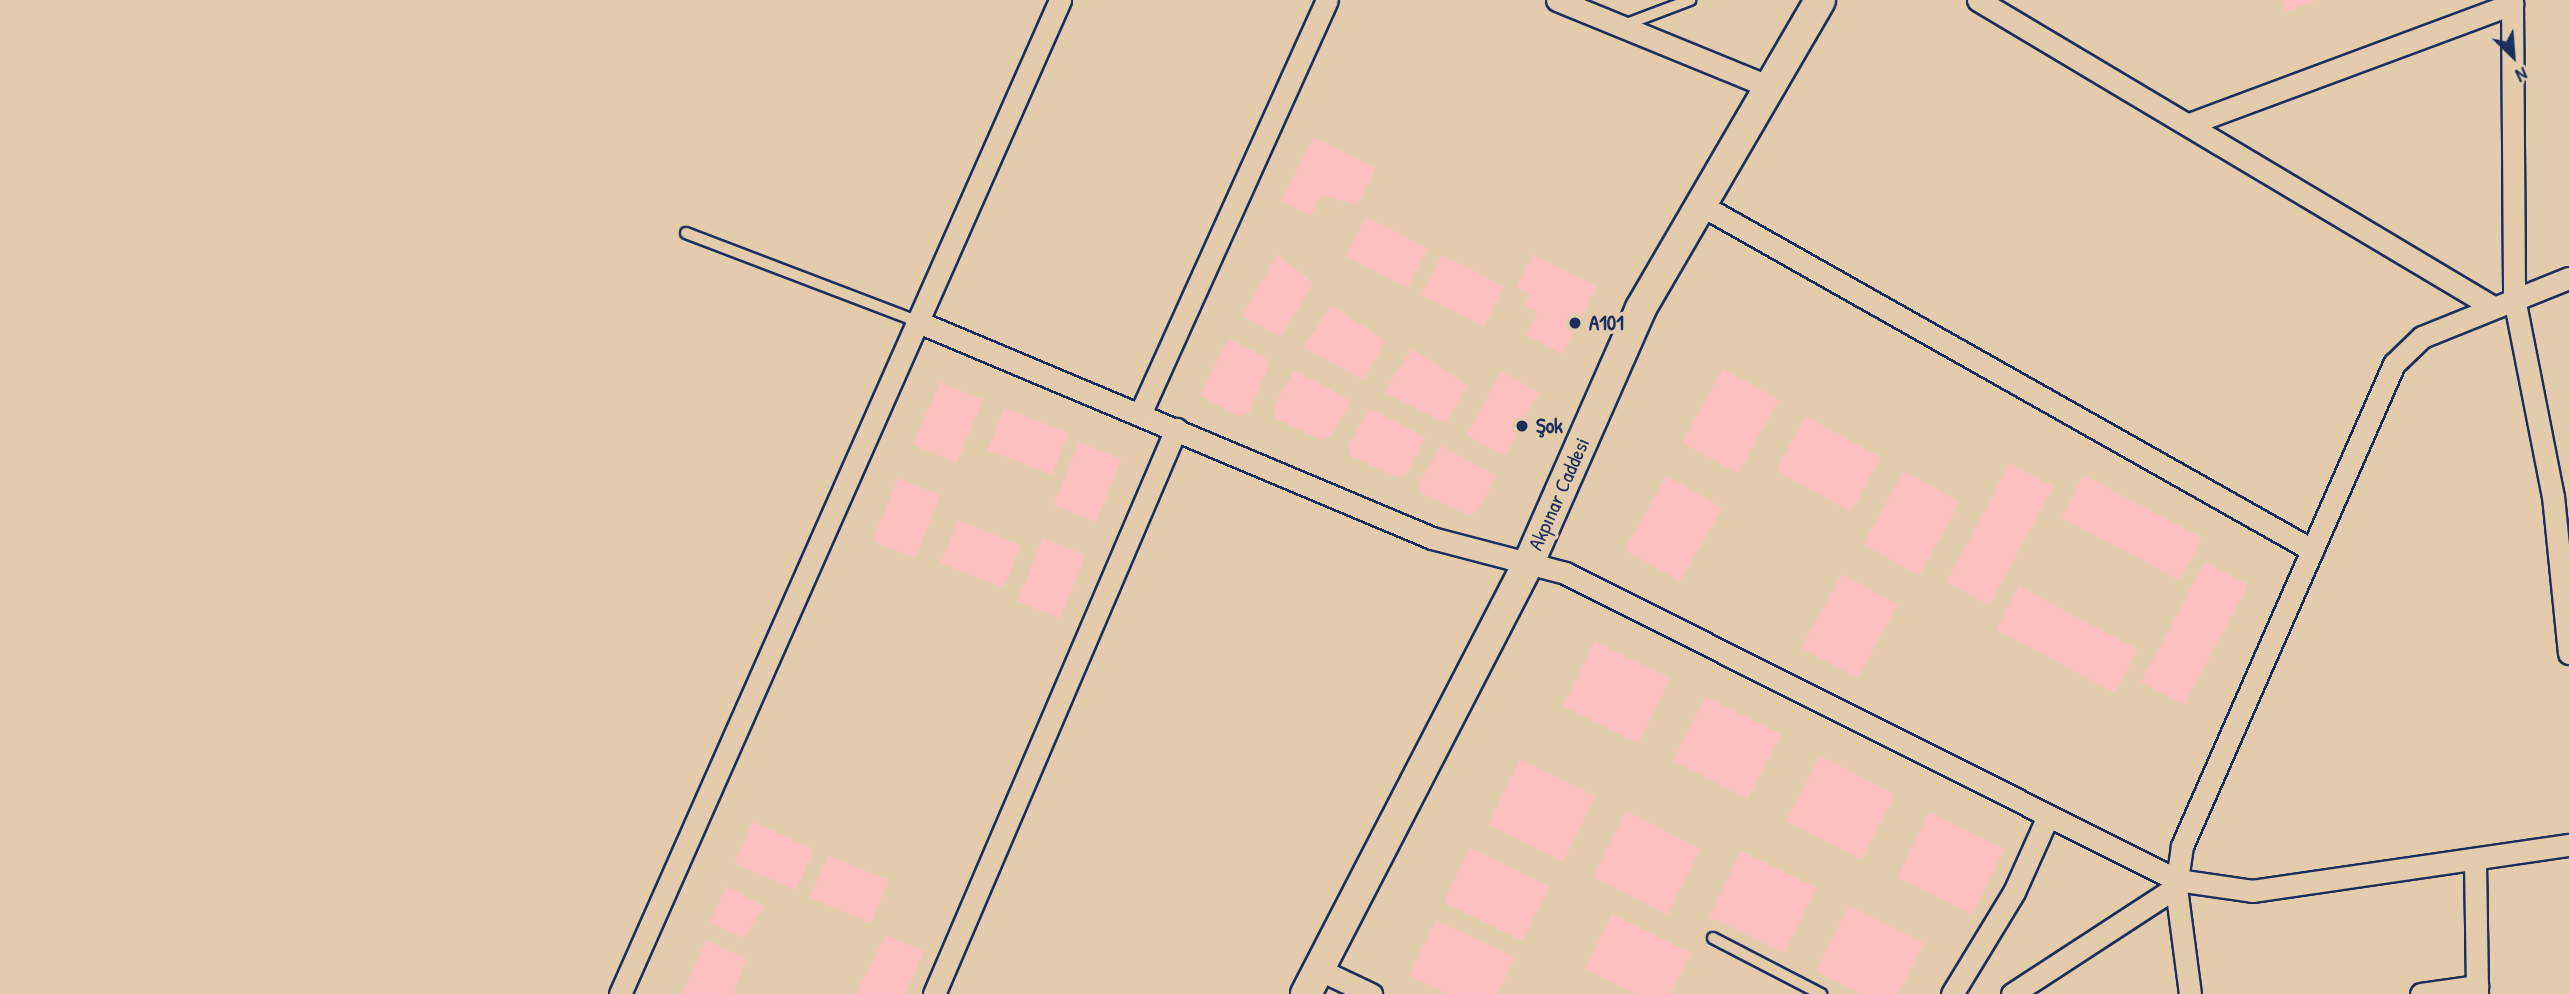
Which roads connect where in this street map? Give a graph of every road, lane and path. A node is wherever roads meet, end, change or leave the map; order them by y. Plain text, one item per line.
1 (1060, 0) edge
2 (1327, 0) edge
3 (1557, 0) edge
4 (1690, 0) edge
5 (1820, 0) edge
6 (1978, 0) edge
7 (2512, 2) edge
8 (1622, 26) junction
9 (1770, 87) junction
10 (2189, 124) junction
11 (1701, 205) junction
12 (686, 233) dead end
13 (2569, 278) edge
14 (2514, 298) junction
15 (2493, 307) junction
16 (916, 321) junction
17 (1140, 414) junction
18 (1176, 429) junction
19 (2312, 550) junction
20 (1530, 560) junction
21 (2569, 653) edge
22 (2048, 816) junction
23 (2569, 845) edge
24 (2475, 861) junction
25 (2176, 884) junction
26 (1713, 938) dead end
27 (1312, 981) edge
28 (2477, 990) edge
29 (620, 994) edge
30 (934, 994) edge
31 (1371, 994) edge
32 (1821, 994) edge
33 (1952, 994) edge
34 (2012, 994) edge
35 (2190, 994) edge
36 (2421, 994) edge

1 - 16 street
2 - 17 street
3 - 8 street
4 - 8 lane
5 - 9 street, Akpınar Caddesi
6 - 10 street
7 - 10 street
7 - 14 street
8 - 9 street
9 - 11 street, Akpınar Caddesi
10 - 15 street
11 - 19 street
11 - 20 street, Akpınar Caddesi
12 - 16 lane
13 - 14 street
14 - 15 street
14 - 21 street
15 - 19 street
16 - 17 street
16 - 29 street
17 - 18 street
18 - 20 street
18 - 30 street
19 - 25 street
20 - 22 street
20 - 27 street, Akpınar Caddesi
22 - 25 street
22 - 33 street
23 - 24 street
24 - 25 street
24 - 28 street
25 - 34 street
25 - 35 street
26 - 32 lane
27 - 31 street
28 - 36 street

